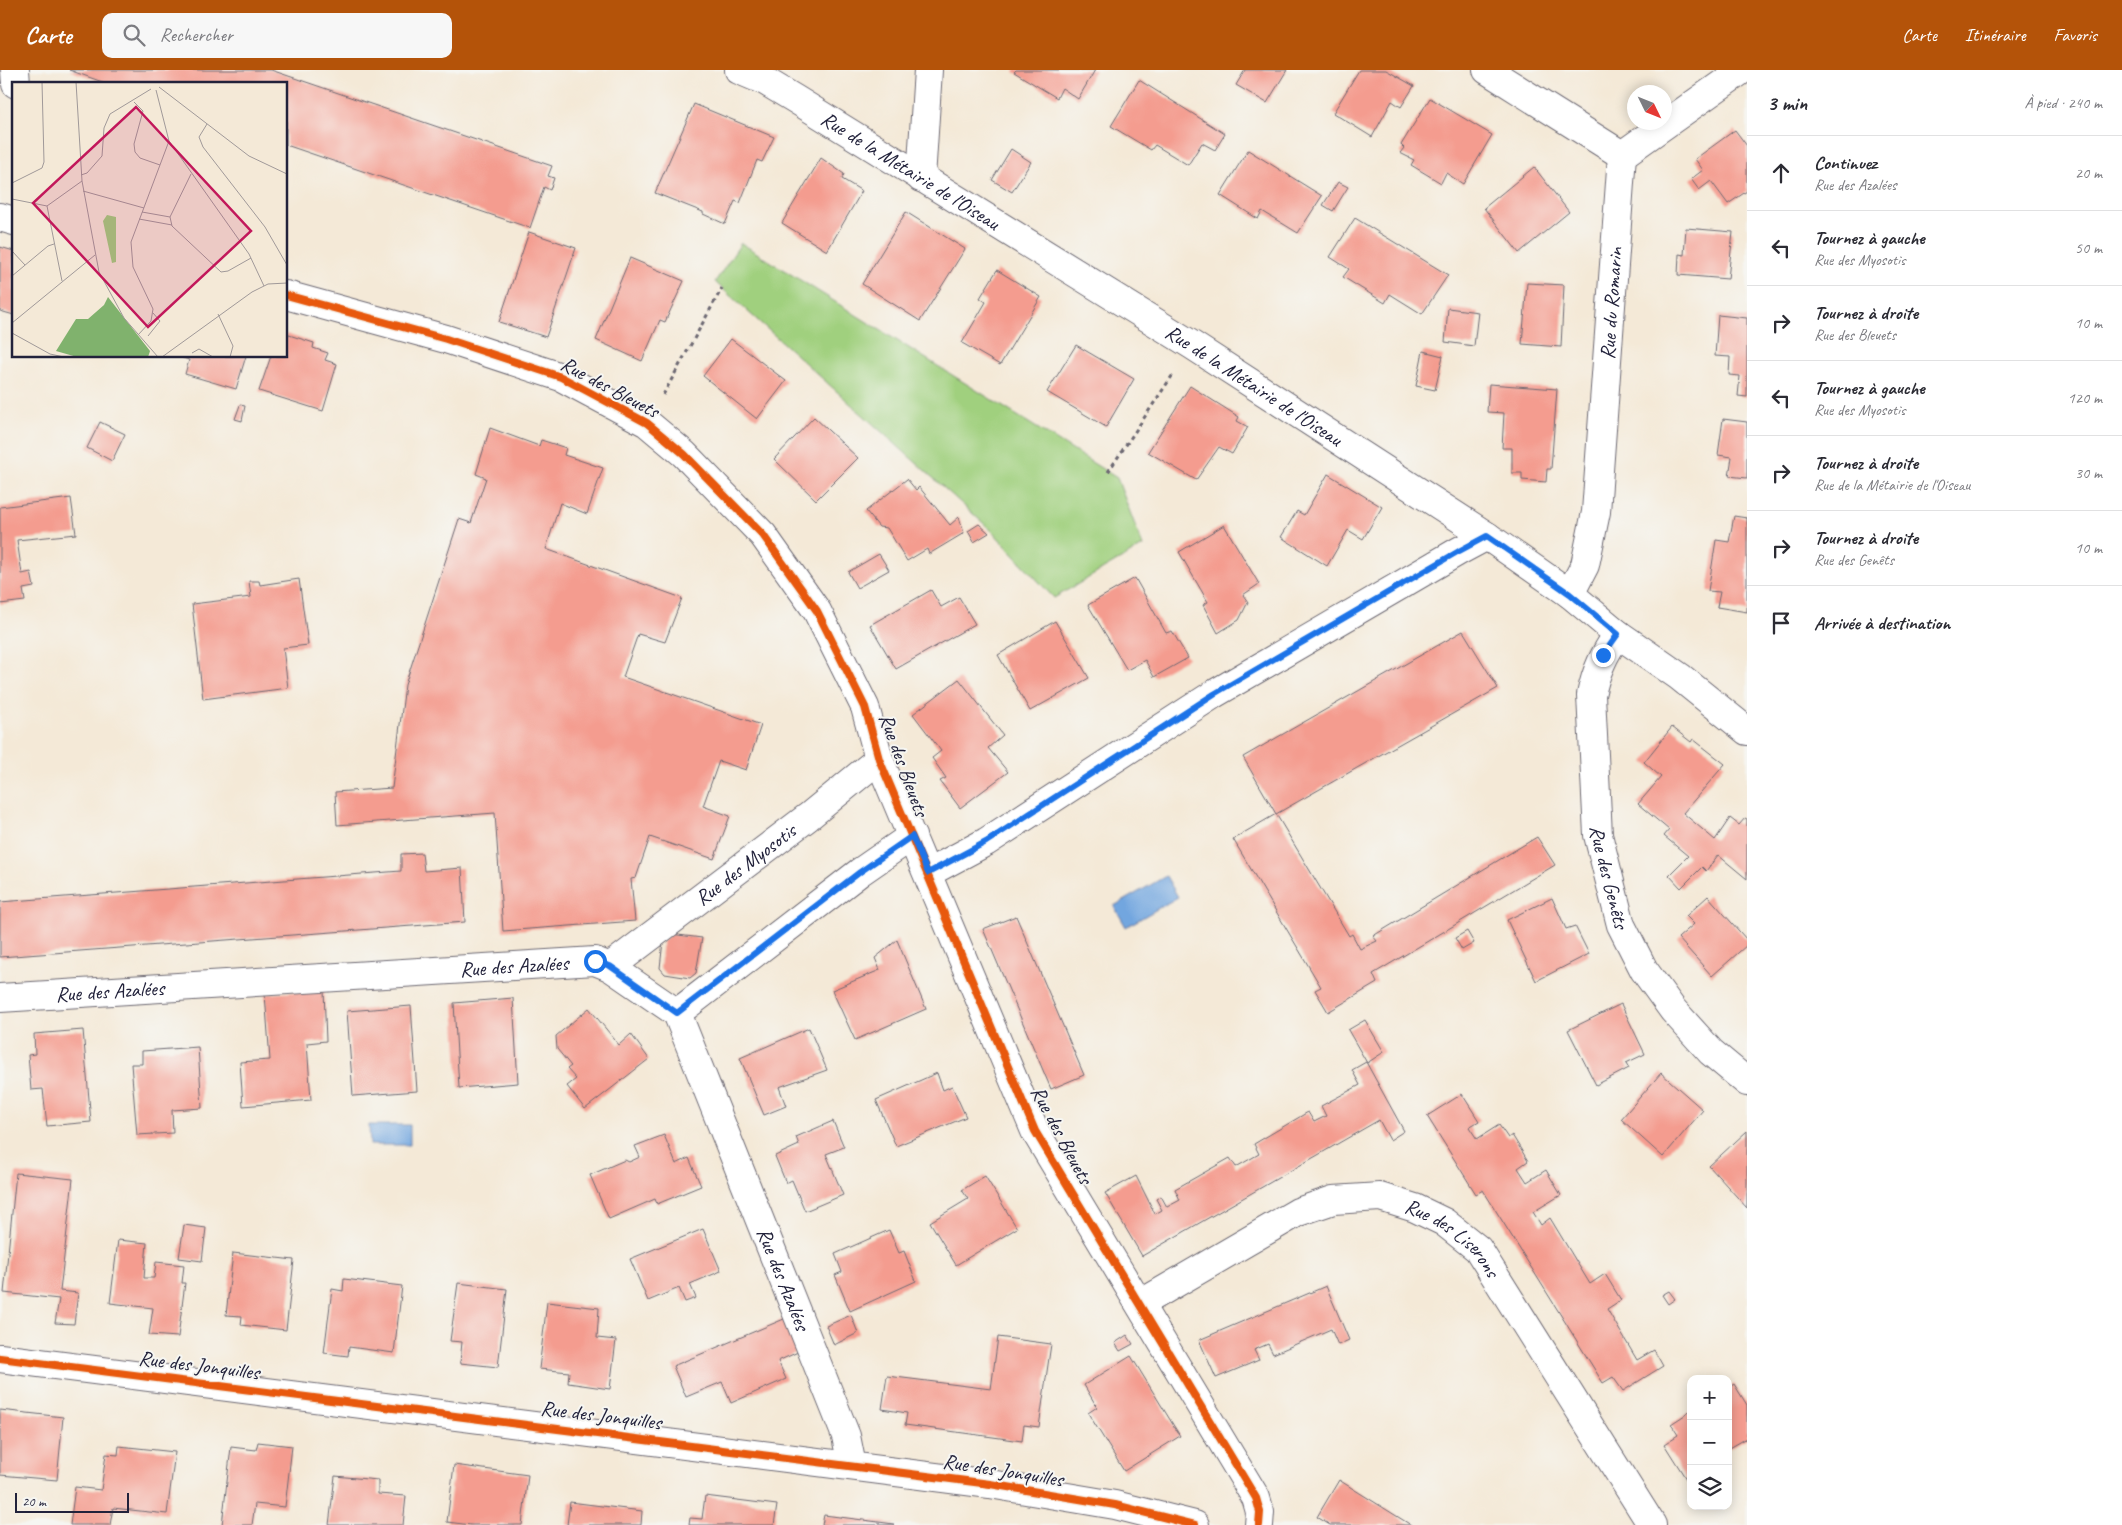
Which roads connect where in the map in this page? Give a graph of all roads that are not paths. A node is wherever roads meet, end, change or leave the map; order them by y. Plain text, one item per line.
1 (739, 70) edge
2 (928, 70) edge
3 (1487, 70) edge
4 (1742, 70) edge
5 (1622, 155) junction
6 (921, 178) junction
7 (288, 295) edge
8 (1487, 536) junction
9 (1570, 594) junction
10 (1618, 634) junction
11 (1747, 731) edge
12 (879, 759) junction
13 (912, 836) junction
14 (928, 873) junction
15 (610, 966) junction
16 (0, 998) edge
17 (677, 1013) junction
18 (1747, 1082) edge
19 (1140, 1304) junction
20 (0, 1358) edge
21 (852, 1466) junction
22 (1195, 1525) edge
23 (1259, 1525) edge
24 (1652, 1525) edge

1 - 6 street, Rue de la Métairie de l'Oiseau
2 - 6 street
3 - 5 street
4 - 5 street
5 - 9 street, Rue du Romarin
6 - 8 street, Rue de la Métairie de l'Oiseau
7 - 12 street, Rue des Bleuets
8 - 9 street, Rue de la Métairie de l'Oiseau
8 - 14 street
9 - 10 street, Rue de la Métairie de l'Oiseau
10 - 11 street, Rue de la Métairie de l'Oiseau
10 - 18 street, Rue des Genêts
12 - 13 street, Rue des Bleuets
12 - 15 street, Rue des Myosotis
13 - 14 street, Rue des Bleuets
13 - 17 street
14 - 19 street, Rue des Bleuets
15 - 16 street, Rue des Azalées
15 - 17 street, Rue des Azalées
17 - 21 street, Rue des Azalées
19 - 23 street, Rue des Bleuets
19 - 24 street, Rue des Liserons
20 - 21 street, Rue des Jonquilles
21 - 22 street, Rue des Jonquilles

